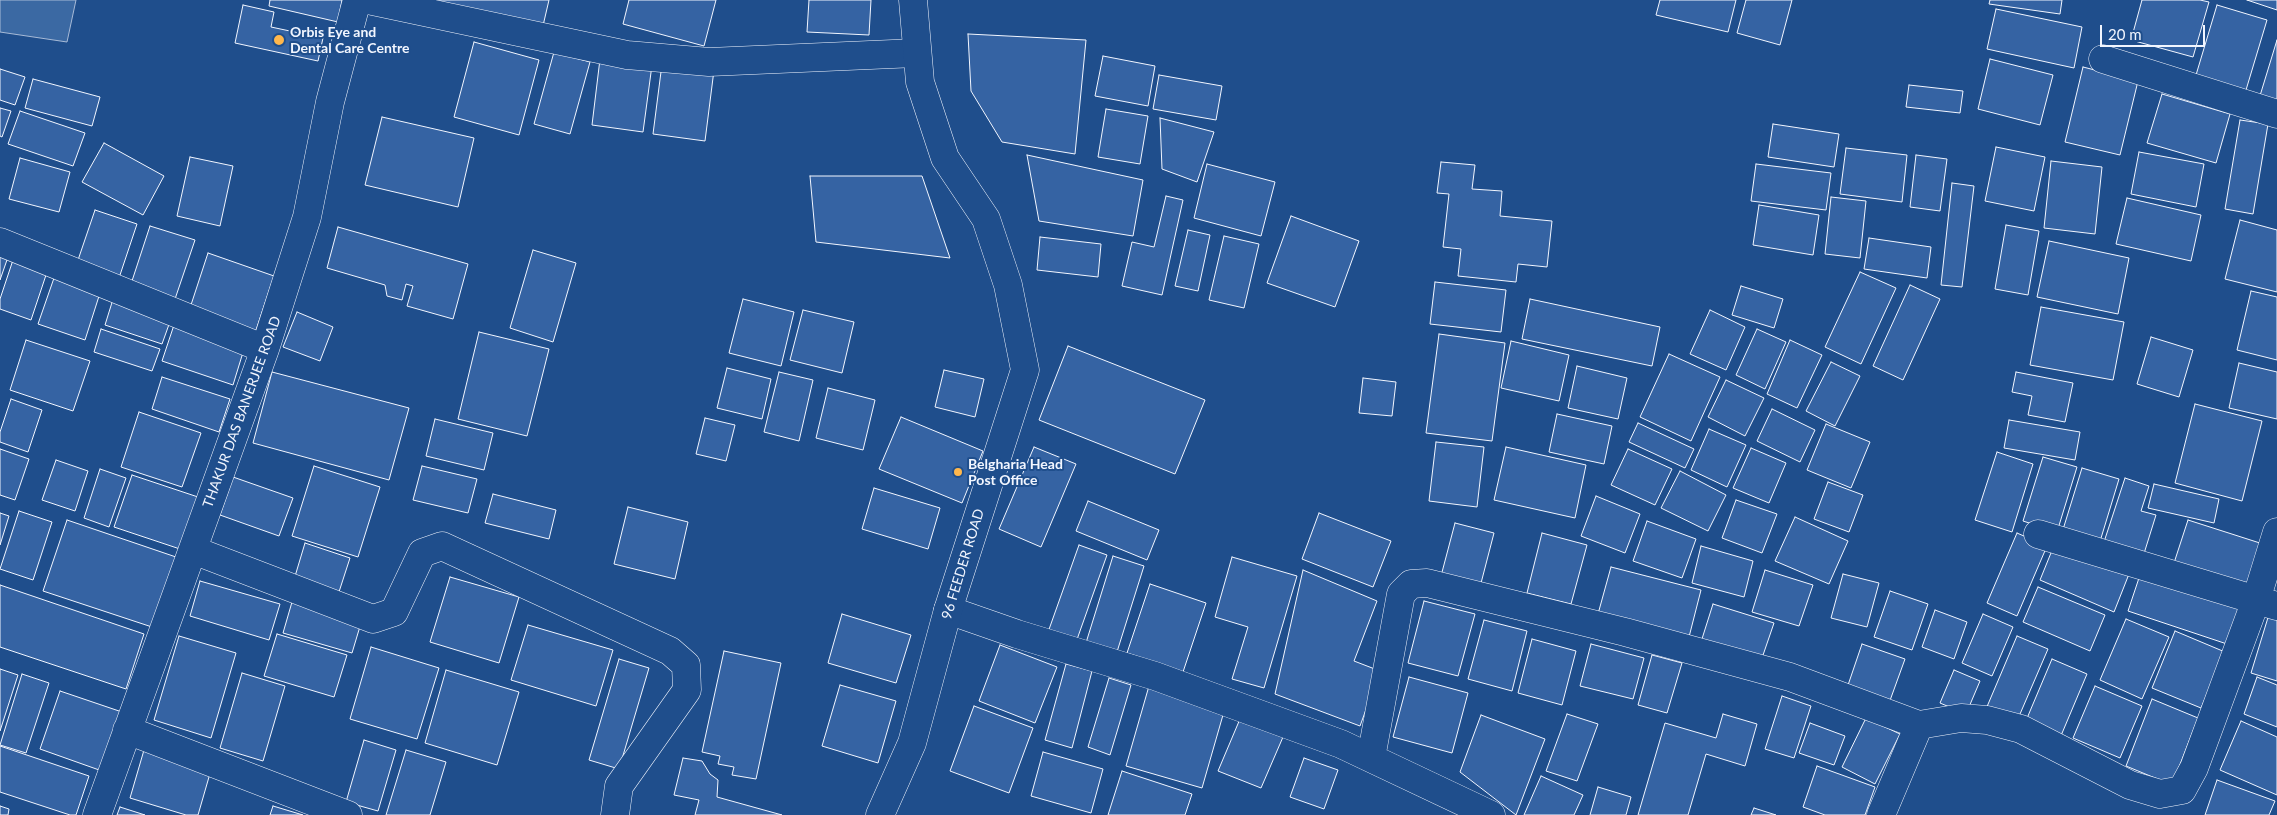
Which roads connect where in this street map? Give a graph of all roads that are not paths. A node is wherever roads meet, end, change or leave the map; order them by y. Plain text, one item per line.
1 (357, 0) edge
2 (368, 0) edge
3 (913, 0) edge
4 (916, 53) junction
5 (2103, 59) dead end
6 (2277, 114) edge
7 (0, 242) edge
8 (265, 349) junction
9 (2277, 532) edge
10 (2038, 534) dead end
11 (193, 550) junction
12 (2266, 603) edge
13 (948, 610) junction
14 (1919, 725) junction
15 (127, 730) junction
16 (1370, 758) junction
17 (97, 815) edge
18 (348, 815) edge
19 (615, 815) edge
20 (880, 815) edge
21 (1491, 815) edge
22 (1881, 815) edge

1 - 8 street, THAKUR DAS BANERJEE ROAD
2 - 4 street
3 - 4 street, 96 FEEDER ROAD
4 - 13 street, 96 FEEDER ROAD
5 - 6 street
7 - 8 street
8 - 11 street, THAKUR DAS BANERJEE ROAD
9 - 12 street
10 - 12 street
11 - 15 street, THAKUR DAS BANERJEE ROAD
11 - 19 street
12 - 14 street
13 - 16 street
13 - 20 street, 96 FEEDER ROAD
14 - 16 street
14 - 22 street
15 - 17 street, THAKUR DAS BANERJEE ROAD
15 - 18 street
16 - 21 street

